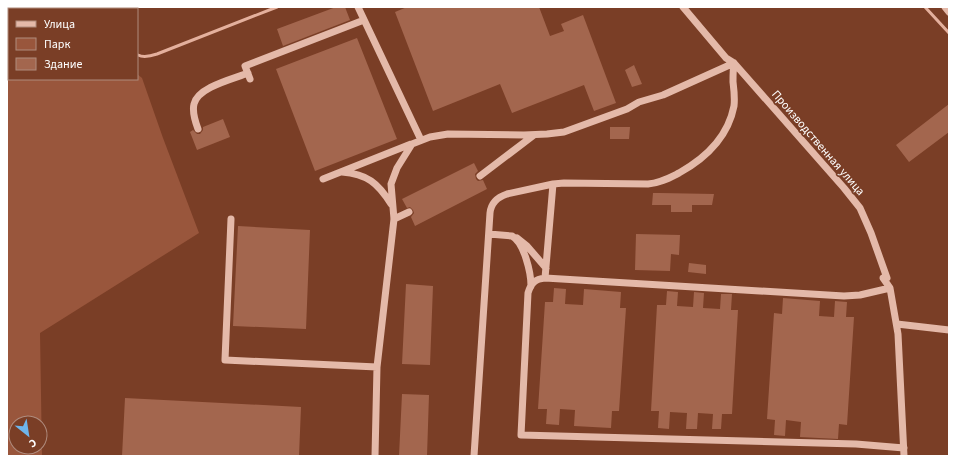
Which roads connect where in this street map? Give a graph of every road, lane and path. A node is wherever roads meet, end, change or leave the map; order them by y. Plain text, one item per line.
1 (358, 7) edge
2 (683, 7) edge
3 (944, 7) edge
4 (949, 12) edge
5 (364, 20) junction
6 (734, 63) junction
7 (198, 129) dead end
8 (534, 135) junction
9 (420, 140) junction
10 (412, 144) junction
11 (338, 172) junction
12 (480, 176) dead end
13 (324, 179) dead end
14 (553, 184) junction
15 (392, 206) junction
16 (408, 212) dead end
17 (231, 219) dead end
18 (394, 219) junction
19 (489, 234) junction
20 (514, 236) junction
21 (546, 268) junction
22 (545, 278) junction
23 (530, 286) junction
24 (890, 288) junction
25 (896, 324) junction
26 (949, 330) edge
27 (377, 367) junction
28 (904, 448) junction
29 (375, 456) edge
30 (474, 456) edge
31 (904, 456) edge

1 - 5 street
2 - 6 street, Производственная улица
3 - 4 street
5 - 7 street
5 - 9 street
6 - 8 street
6 - 14 street
6 - 24 street, Производственная улица
8 - 9 street
8 - 12 street
9 - 10 street
10 - 11 street
10 - 15 street
11 - 13 street
11 - 15 street
14 - 19 street
14 - 21 street
15 - 18 street
16 - 18 street
17 - 27 street
18 - 27 street
19 - 20 street
19 - 30 street
20 - 21 street
20 - 23 street
21 - 22 street
22 - 23 street
22 - 24 street
23 - 28 street
24 - 25 street, Производственная улица
25 - 26 street
25 - 28 street, Производственная улица
27 - 29 street
28 - 31 street, Производственная улица

